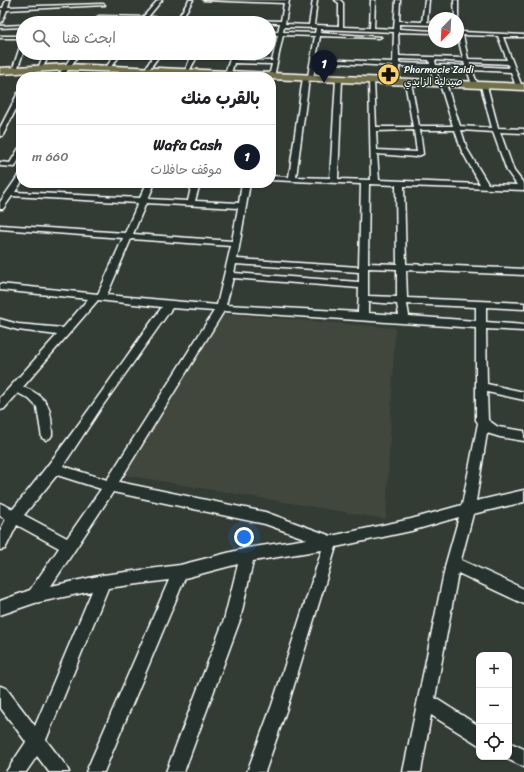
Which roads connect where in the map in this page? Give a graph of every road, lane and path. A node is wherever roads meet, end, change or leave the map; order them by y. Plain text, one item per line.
1 (8, 0) edge
2 (160, 0) edge
3 (191, 0) edge
4 (205, 0) edge
5 (315, 0) edge
6 (337, 0) edge
7 (373, 0) edge
8 (398, 0) edge
9 (427, 0) edge
10 (456, 0) edge
11 (287, 1) edge
12 (104, 2) edge
13 (222, 2) edge
14 (254, 2) edge
15 (3, 9) edge
16 (457, 12) edge
17 (99, 16) edge
18 (148, 16) edge
19 (181, 16) edge
20 (0, 22) edge
21 (396, 22) junction
22 (276, 23) edge
23 (283, 24) junction
24 (424, 24) junction
25 (428, 24) edge
26 (16, 26) edge
27 (0, 27) edge
28 (311, 27) junction
29 (319, 27) junction
30 (341, 28) junction
31 (357, 29) junction
32 (372, 30) junction
33 (396, 31) junction
34 (428, 32) edge
35 (464, 33) edge
36 (276, 34) edge
37 (281, 34) junction
38 (318, 35) junction
39 (500, 35) junction
40 (524, 36) edge
41 (0, 37) edge
42 (16, 37) edge
43 (357, 37) junction
44 (396, 38) junction
45 (276, 44) edge
46 (463, 48) edge
47 (395, 57) junction
48 (432, 58) junction
49 (18, 60) edge
50 (42, 60) edge
51 (72, 60) edge
52 (112, 60) edge
53 (151, 60) edge
54 (192, 60) edge
55 (275, 60) edge
56 (313, 60) junction
57 (466, 60) junction
58 (232, 62) joint
59 (509, 62) junction
60 (275, 63) junction
61 (396, 64) junction
62 (67, 67) junction
63 (433, 67) junction
64 (37, 68) junction
65 (105, 68) junction
66 (469, 68) junction
67 (14, 70) junction
68 (512, 70) junction
69 (0, 71) edge
70 (33, 72) edge
71 (64, 72) edge
72 (103, 72) edge
73 (140, 72) edge
74 (186, 72) edge
75 (229, 72) edge
76 (271, 72) edge
77 (276, 76) edge
78 (308, 78) junction
79 (339, 79) junction
80 (371, 80) junction
81 (396, 81) junction
82 (408, 82) junction
83 (440, 83) junction
84 (475, 85) junction
85 (484, 86) junction
86 (521, 87) edge
87 (16, 103) edge
88 (417, 128) junction
89 (457, 128) junction
90 (373, 129) junction
91 (495, 129) junction
92 (524, 131) edge
93 (0, 135) edge
94 (374, 152) junction
95 (16, 158) edge
96 (0, 164) edge
97 (12, 165) junction
98 (16, 165) edge
99 (276, 178) edge
100 (292, 179) junction
101 (334, 180) junction
102 (365, 182) junction
103 (375, 182) junction
104 (400, 183) junction
105 (16, 185) edge
106 (485, 186) junction
107 (149, 188) edge
108 (195, 188) edge
109 (245, 188) edge
110 (524, 188) edge
111 (10, 194) junction
112 (143, 201) junction
113 (191, 203) junction
114 (243, 206) junction
115 (0, 207) edge
116 (0, 226) edge
117 (128, 235) junction
118 (236, 244) junction
119 (232, 261) junction
120 (364, 268) junction
121 (402, 268) junction
122 (524, 272) edge
123 (228, 275) junction
124 (363, 285) junction
125 (0, 287) edge
126 (98, 298) junction
127 (363, 298) junction
128 (402, 300) junction
129 (170, 305) junction
130 (481, 305) junction
131 (524, 306) edge
132 (221, 308) junction
133 (363, 316) junction
134 (404, 319) junction
135 (0, 322) edge
136 (481, 325) junction
137 (524, 328) edge
138 (65, 332) junction
139 (482, 387) junction
140 (16, 388) junction
141 (524, 396) edge
142 (0, 406) edge
143 (483, 424) junction
144 (46, 435) dead end
145 (524, 436) edge
146 (54, 469) junction
147 (110, 486) junction
148 (524, 496) edge
149 (468, 508) junction
150 (0, 509) edge
151 (14, 518) junction
152 (331, 542) junction
153 (0, 544) edge
154 (70, 547) junction
155 (247, 555) junction
156 (453, 564) junction
157 (180, 572) junction
158 (103, 582) junction
159 (34, 596) junction
160 (524, 596) edge
161 (0, 608) edge
162 (0, 694) edge
163 (427, 702) junction
164 (476, 734) edge
165 (37, 742) junction
166 (512, 752) edge
167 (524, 758) edge
168 (15, 772) edge
169 (60, 772) edge
170 (95, 772) edge
171 (175, 772) edge
172 (256, 772) edge
173 (412, 772) edge

1 - 15 street
2 - 18 street
3 - 19 street
4 - 13 street
5 - 28 street
6 - 30 street
7 - 32 street
8 - 21 street
9 - 24 street
10 - 16 street
11 - 14 street
11 - 23 street
12 - 15 street
12 - 17 street
13 - 14 street
15 - 20 street
21 - 24 street
21 - 33 street
22 - 23 street
23 - 28 street
23 - 37 street
24 - 25 street
26 - 27 street
28 - 29 street
29 - 30 street
29 - 38 street
30 - 31 street
31 - 32 street
31 - 43 street
32 - 33 street
33 - 34 street
33 - 44 street
35 - 39 street
36 - 37 street
37 - 38 street
37 - 45 street
38 - 43 street
38 - 56 street
39 - 40 street
39 - 59 street
41 - 42 street
43 - 44 street
44 - 47 street
46 - 57 street
47 - 48 street
47 - 61 street
48 - 57 street
48 - 63 street
49 - 67 street
50 - 64 street
51 - 62 street
52 - 65 street
53 - 73 street
54 - 74 street
55 - 60 street
56 - 61 street
56 - 78 street
57 - 59 street
57 - 66 street
58 - 60 street
58 - 75 street
59 - 68 street
60 - 76 street
61 - 63 street
61 - 81 street
62 - 64 main road
62 - 65 main road
62 - 71 street
63 - 66 street
63 - 83 street
64 - 67 main road
64 - 70 street
65 - 72 street
65 - 73 main road
66 - 68 street
66 - 84 street
67 - 69 main road
68 - 86 street
77 - 78 main road
78 - 79 main road
78 - 100 street
79 - 80 main road
79 - 101 street
80 - 81 main road
80 - 90 street
81 - 82 main road
82 - 83 main road
82 - 88 street
83 - 84 main road
83 - 89 street
84 - 85 main road
85 - 86 main road
85 - 91 street
87 - 93 street
88 - 89 street
88 - 90 street
88 - 94 street
89 - 91 street
89 - 106 street
90 - 94 street
91 - 92 street
91 - 110 street
94 - 103 street
95 - 97 street
96 - 97 street
97 - 98 street
99 - 100 street
100 - 101 street
101 - 102 street
102 - 103 street
102 - 120 street
103 - 104 street
104 - 106 street
104 - 121 street
105 - 111 street
106 - 110 street
107 - 112 street
108 - 113 street
109 - 114 street
111 - 112 street
111 - 115 street
112 - 113 street
112 - 117 street
113 - 114 street
114 - 118 street
116 - 117 street
117 - 118 street
117 - 126 street
118 - 119 street
119 - 120 street
119 - 123 street
120 - 121 street
120 - 124 street
121 - 122 street
121 - 128 street
123 - 124 street
123 - 132 street
124 - 127 street
125 - 126 street
126 - 129 street
126 - 138 street
127 - 128 street
127 - 133 street
128 - 130 street
128 - 134 street
129 - 132 street
129 - 146 street
130 - 131 street
130 - 136 street
132 - 133 street
132 - 147 street
133 - 134 street
134 - 136 street
135 - 138 street
136 - 137 street
136 - 139 street
138 - 140 street
139 - 141 street
139 - 143 street
140 - 142 street
140 - 144 street
143 - 145 street
143 - 149 street
146 - 147 street
146 - 151 street
147 - 152 street
147 - 154 street
148 - 149 street
149 - 152 street
149 - 156 street
150 - 151 street
151 - 153 street
151 - 154 street
152 - 155 street
152 - 172 street
154 - 159 street
155 - 157 street
155 - 171 street
156 - 160 street
156 - 163 street
157 - 158 street
157 - 170 street
158 - 159 street
158 - 165 street
159 - 161 street
162 - 165 street
163 - 164 street
163 - 173 street
165 - 168 street
165 - 169 street
166 - 167 street

